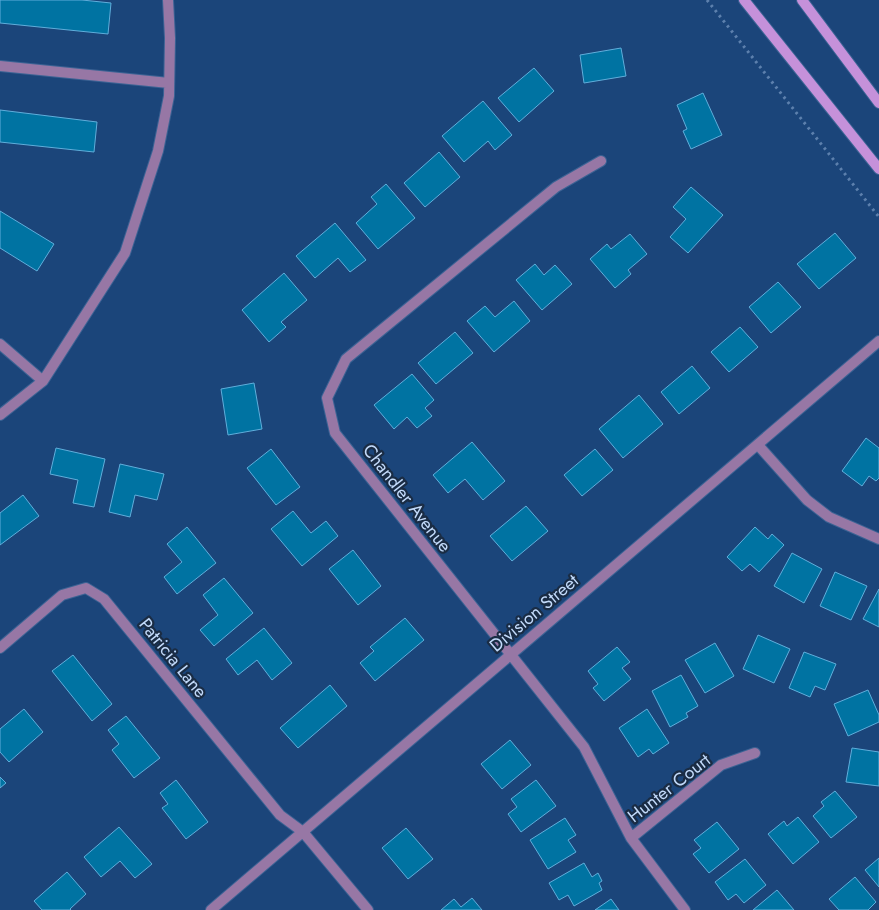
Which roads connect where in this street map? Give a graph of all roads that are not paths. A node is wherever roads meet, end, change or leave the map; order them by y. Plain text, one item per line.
1 (168, 0) edge
2 (744, 0) edge
3 (802, 0) edge
4 (0, 66) edge
5 (170, 83) junction
6 (879, 103) edge
7 (601, 161) dead end
8 (879, 169) edge
9 (879, 341) edge
10 (0, 344) edge
11 (43, 381) junction
12 (0, 415) edge
13 (758, 445) junction
14 (879, 539) edge
15 (0, 648) edge
16 (510, 654) junction
17 (755, 753) dead end
18 (303, 832) junction
19 (631, 838) junction
20 (211, 910) edge
21 (368, 910) edge
22 (685, 910) edge

1 - 5 street
2 - 8 main road
3 - 6 main road
4 - 5 street
5 - 11 street
7 - 16 street, Chandler Avenue
9 - 13 street, Division Street
10 - 11 street
11 - 12 street
13 - 14 street
13 - 16 street, Division Street
15 - 18 street, Patricia Lane
16 - 18 street, Division Street
16 - 19 street, Chandler Avenue
17 - 19 street, Hunter Court
18 - 20 street, Division Street
18 - 21 street, Patricia Lane
19 - 22 street, Chandler Avenue

